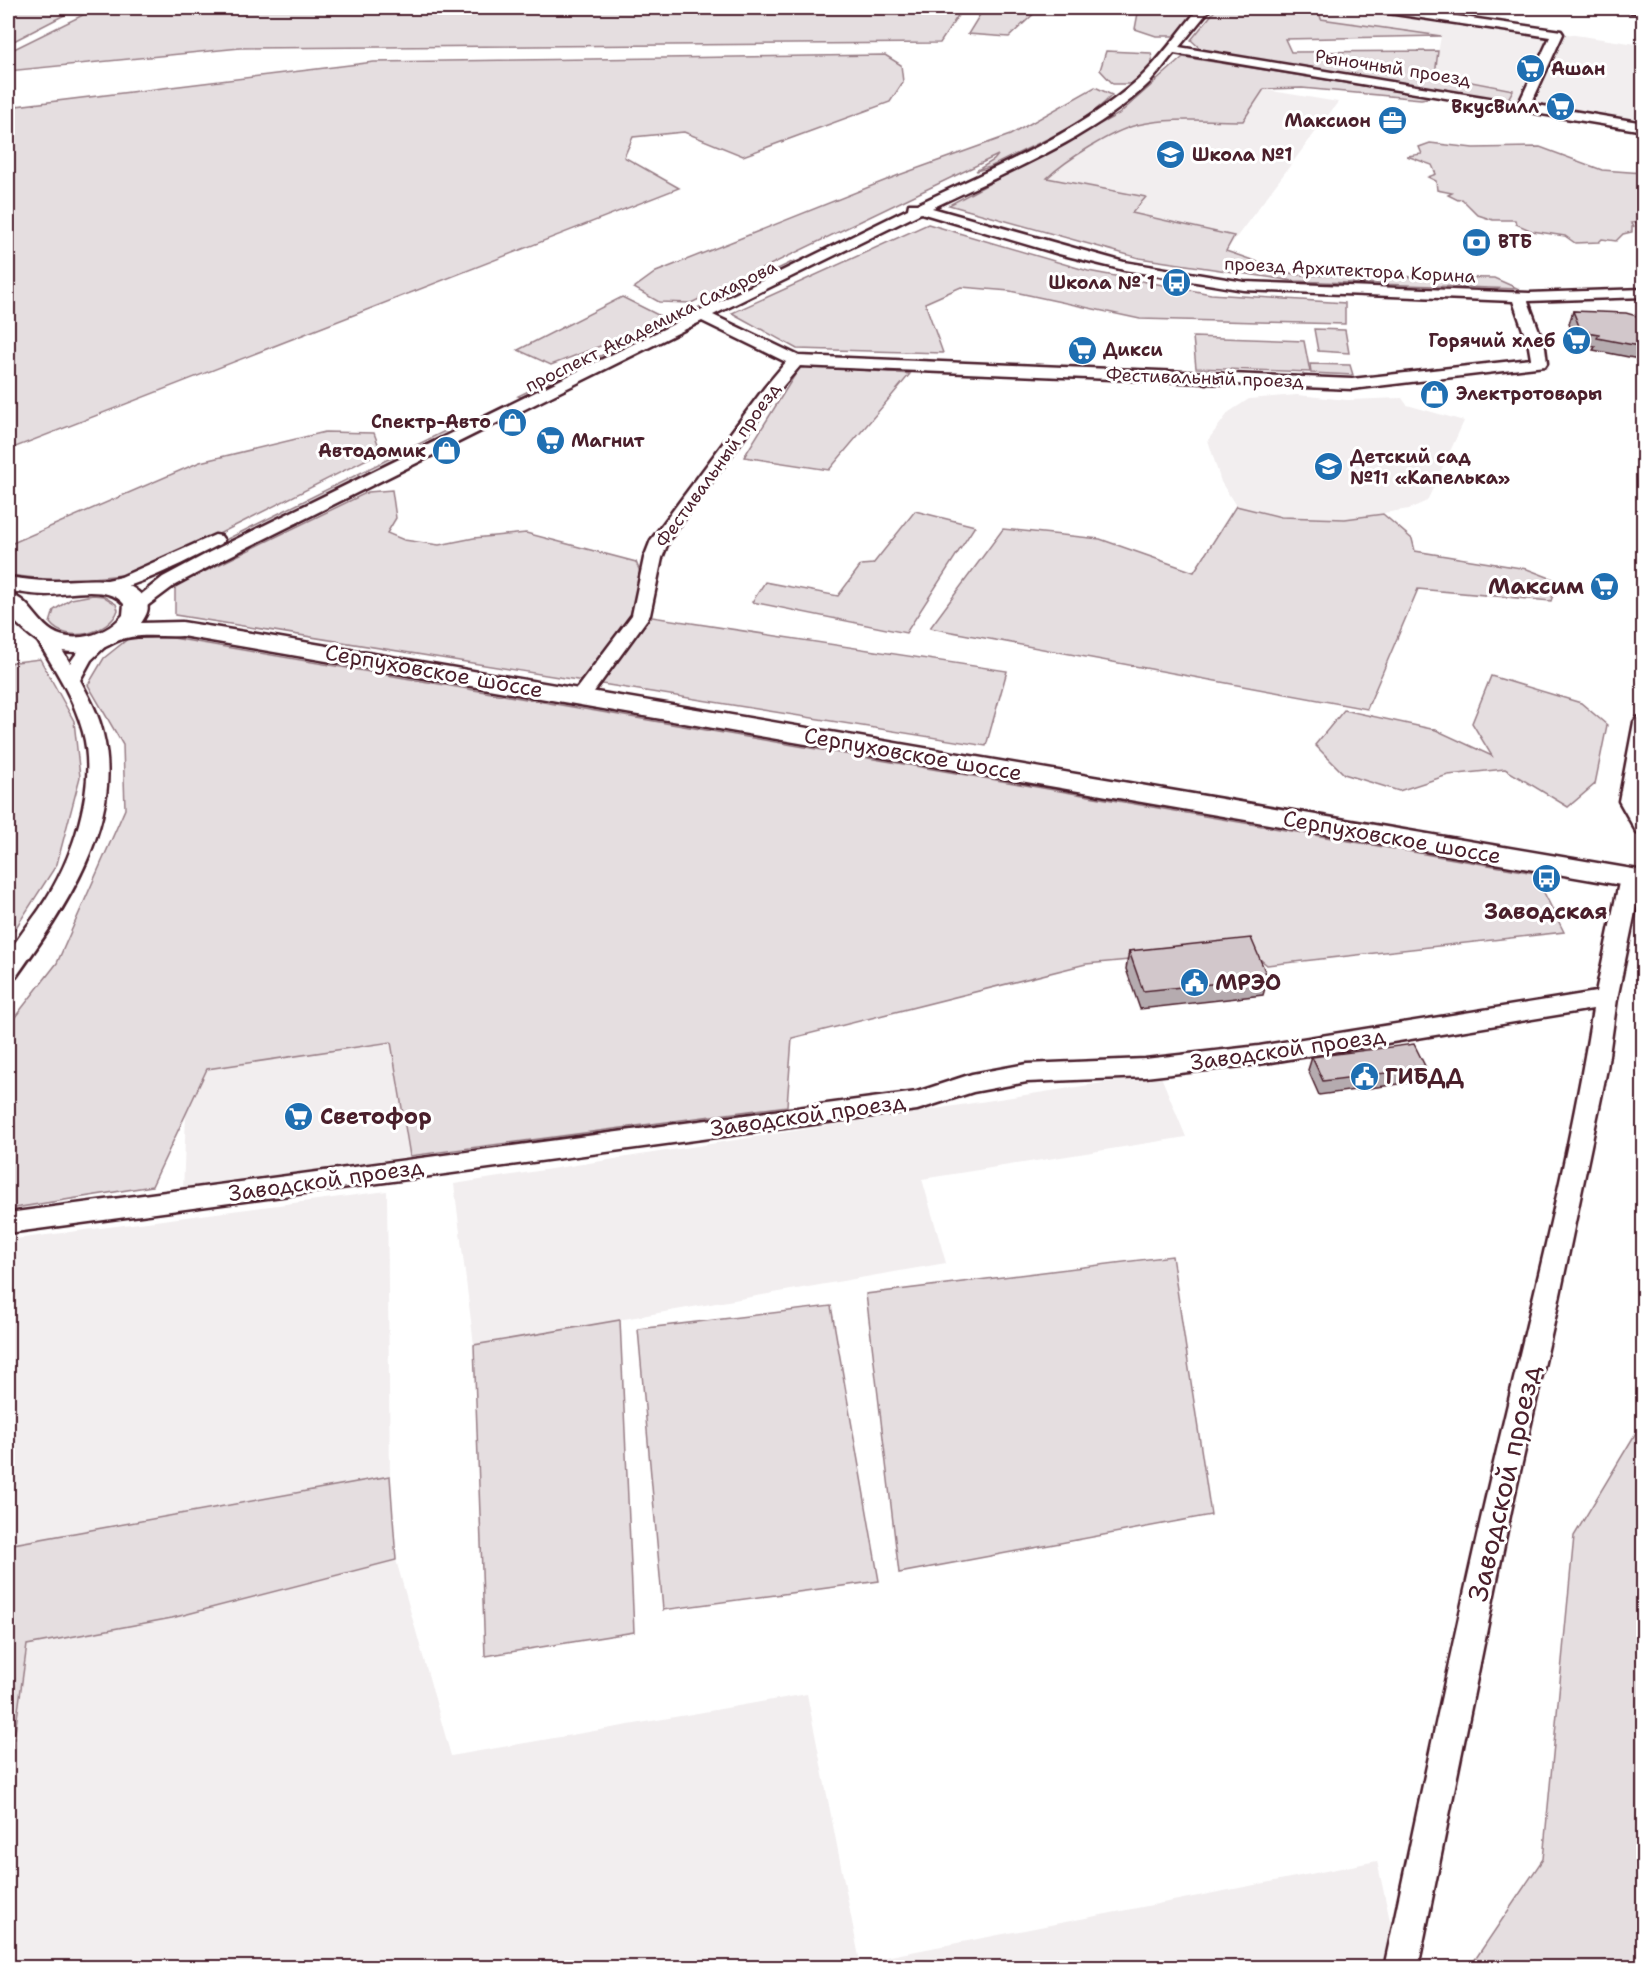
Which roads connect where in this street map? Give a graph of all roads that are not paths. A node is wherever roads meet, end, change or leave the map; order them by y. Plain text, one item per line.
1 (1204, 8) edge
2 (1382, 8) edge
3 (1631, 8) edge
4 (1644, 9) edge
5 (1171, 49) junction
6 (1522, 107) junction
7 (1644, 127) edge
8 (1005, 166) junction
9 (902, 203) junction
10 (920, 210) junction
11 (796, 256) junction
12 (810, 262) junction
13 (1644, 293) edge
14 (1519, 297) junction
15 (701, 315) junction
16 (657, 331) junction
17 (796, 362) junction
18 (209, 551) junction
19 (8, 584) edge
20 (104, 586) junction
21 (80, 588) junction
22 (8, 602) edge
23 (137, 608) junction
24 (182, 629) junction
25 (41, 634) junction
26 (112, 635) junction
27 (70, 680) junction
28 (581, 696) junction
29 (1644, 722) edge
30 (1644, 828) edge
31 (1637, 879) edge
32 (8, 971) edge
33 (1606, 999) junction
34 (8, 1223) edge
35 (1401, 1968) edge

1 - 5 street, проспект Академика Сахарова
2 - 6 street
3 - 4 street
5 - 6 street, Рыночный проезд
5 - 8 street, проспект Академика Сахарова
6 - 7 street, Рыночный проезд
8 - 9 street, проспект Академика Сахарова
8 - 10 street, проспект Академика Сахарова
9 - 10 street, проезд Архитектора Корина
9 - 11 street, проспект Академика Сахарова
10 - 12 street, проспект Академика Сахарова
10 - 14 street, проезд Архитектора Корина
11 - 12 street
11 - 16 street, проспект Академика Сахарова
12 - 15 street, проспект Академика Сахарова
13 - 14 street, проезд Архитектора Корина
14 - 17 street, Фестивальный проезд
15 - 16 street, проспект Академика Сахарова
15 - 17 street, Фестивальный проезд
16 - 18 street, проспект Академика Сахарова
17 - 28 street, Фестивальный проезд
18 - 20 street, проспект Академика Сахарова
18 - 23 street, проспект Академика Сахарова
19 - 21 main road
20 - 21 main road
20 - 23 main road
21 - 25 main road
22 - 25 main road
23 - 24 main road
23 - 26 main road
24 - 26 main road
24 - 28 main road, Серпуховское шоссе
25 - 26 main road
25 - 27 street
26 - 27 street
27 - 32 street
28 - 31 main road, Серпуховское шоссе
29 - 30 street
31 - 33 street, Заводской проезд
33 - 34 street, Заводской проезд
33 - 35 street, Заводской проезд

